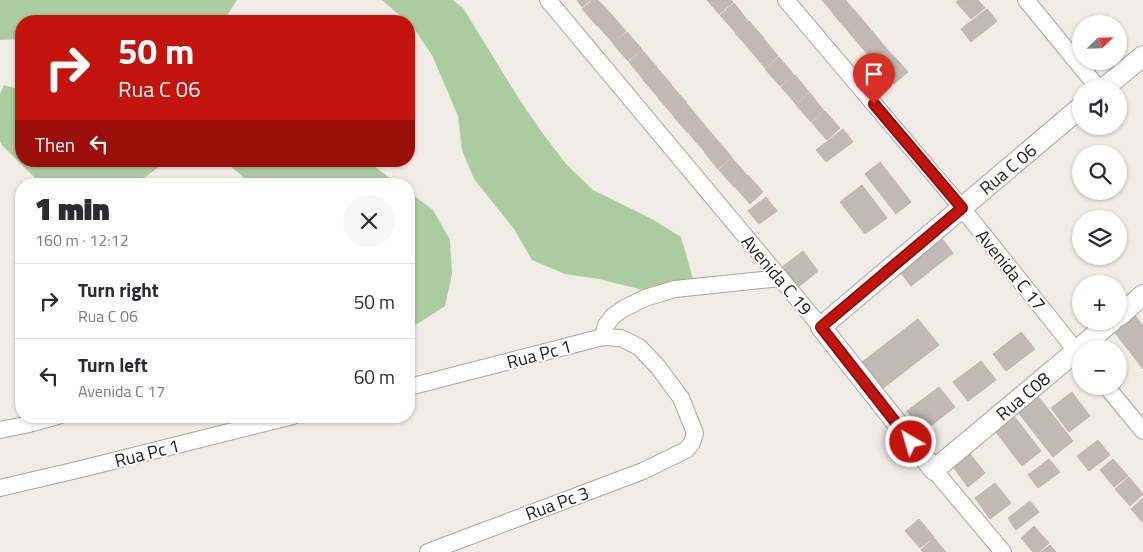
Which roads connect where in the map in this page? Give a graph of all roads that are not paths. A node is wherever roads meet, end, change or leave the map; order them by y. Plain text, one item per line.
1 (548, 0) edge
2 (786, 0) edge
3 (1026, 0) edge
4 (1143, 56) edge
5 (1092, 80) edge
6 (1115, 80) edge
7 (1072, 116) edge
8 (962, 208) junction
9 (780, 278) junction
10 (1143, 295) edge
11 (1127, 309) edge
12 (821, 327) junction
13 (1103, 330) edge
14 (603, 337) junction
15 (1093, 340) edge
16 (1072, 345) edge
17 (1072, 360) edge
18 (415, 386) edge
19 (1113, 395) edge
20 (32, 423) edge
21 (266, 423) edge
22 (0, 430) edge
23 (1143, 431) edge
24 (686, 450) joint
25 (934, 470) junction
26 (0, 488) edge
27 (428, 552) edge
28 (1003, 552) edge

1 - 9 street, Avenida C 19
2 - 8 street, Avenida C 17
3 - 5 street
4 - 6 street
7 - 8 street, Rua C 06
8 - 12 street, Rua C 06
8 - 16 street, Avenida C 17
9 - 12 street, Avenida C 19
9 - 14 street
10 - 11 street
12 - 25 street, Avenida C 19
13 - 15 street, Rua C08
14 - 18 street, Rua Pc 1
14 - 24 street, Rua Pc 1
17 - 25 street, Rua C08
19 - 23 street
20 - 22 street
21 - 26 street, Rua Pc 1
24 - 27 street, Rua Pc 3
25 - 28 street, Avenida C 19

